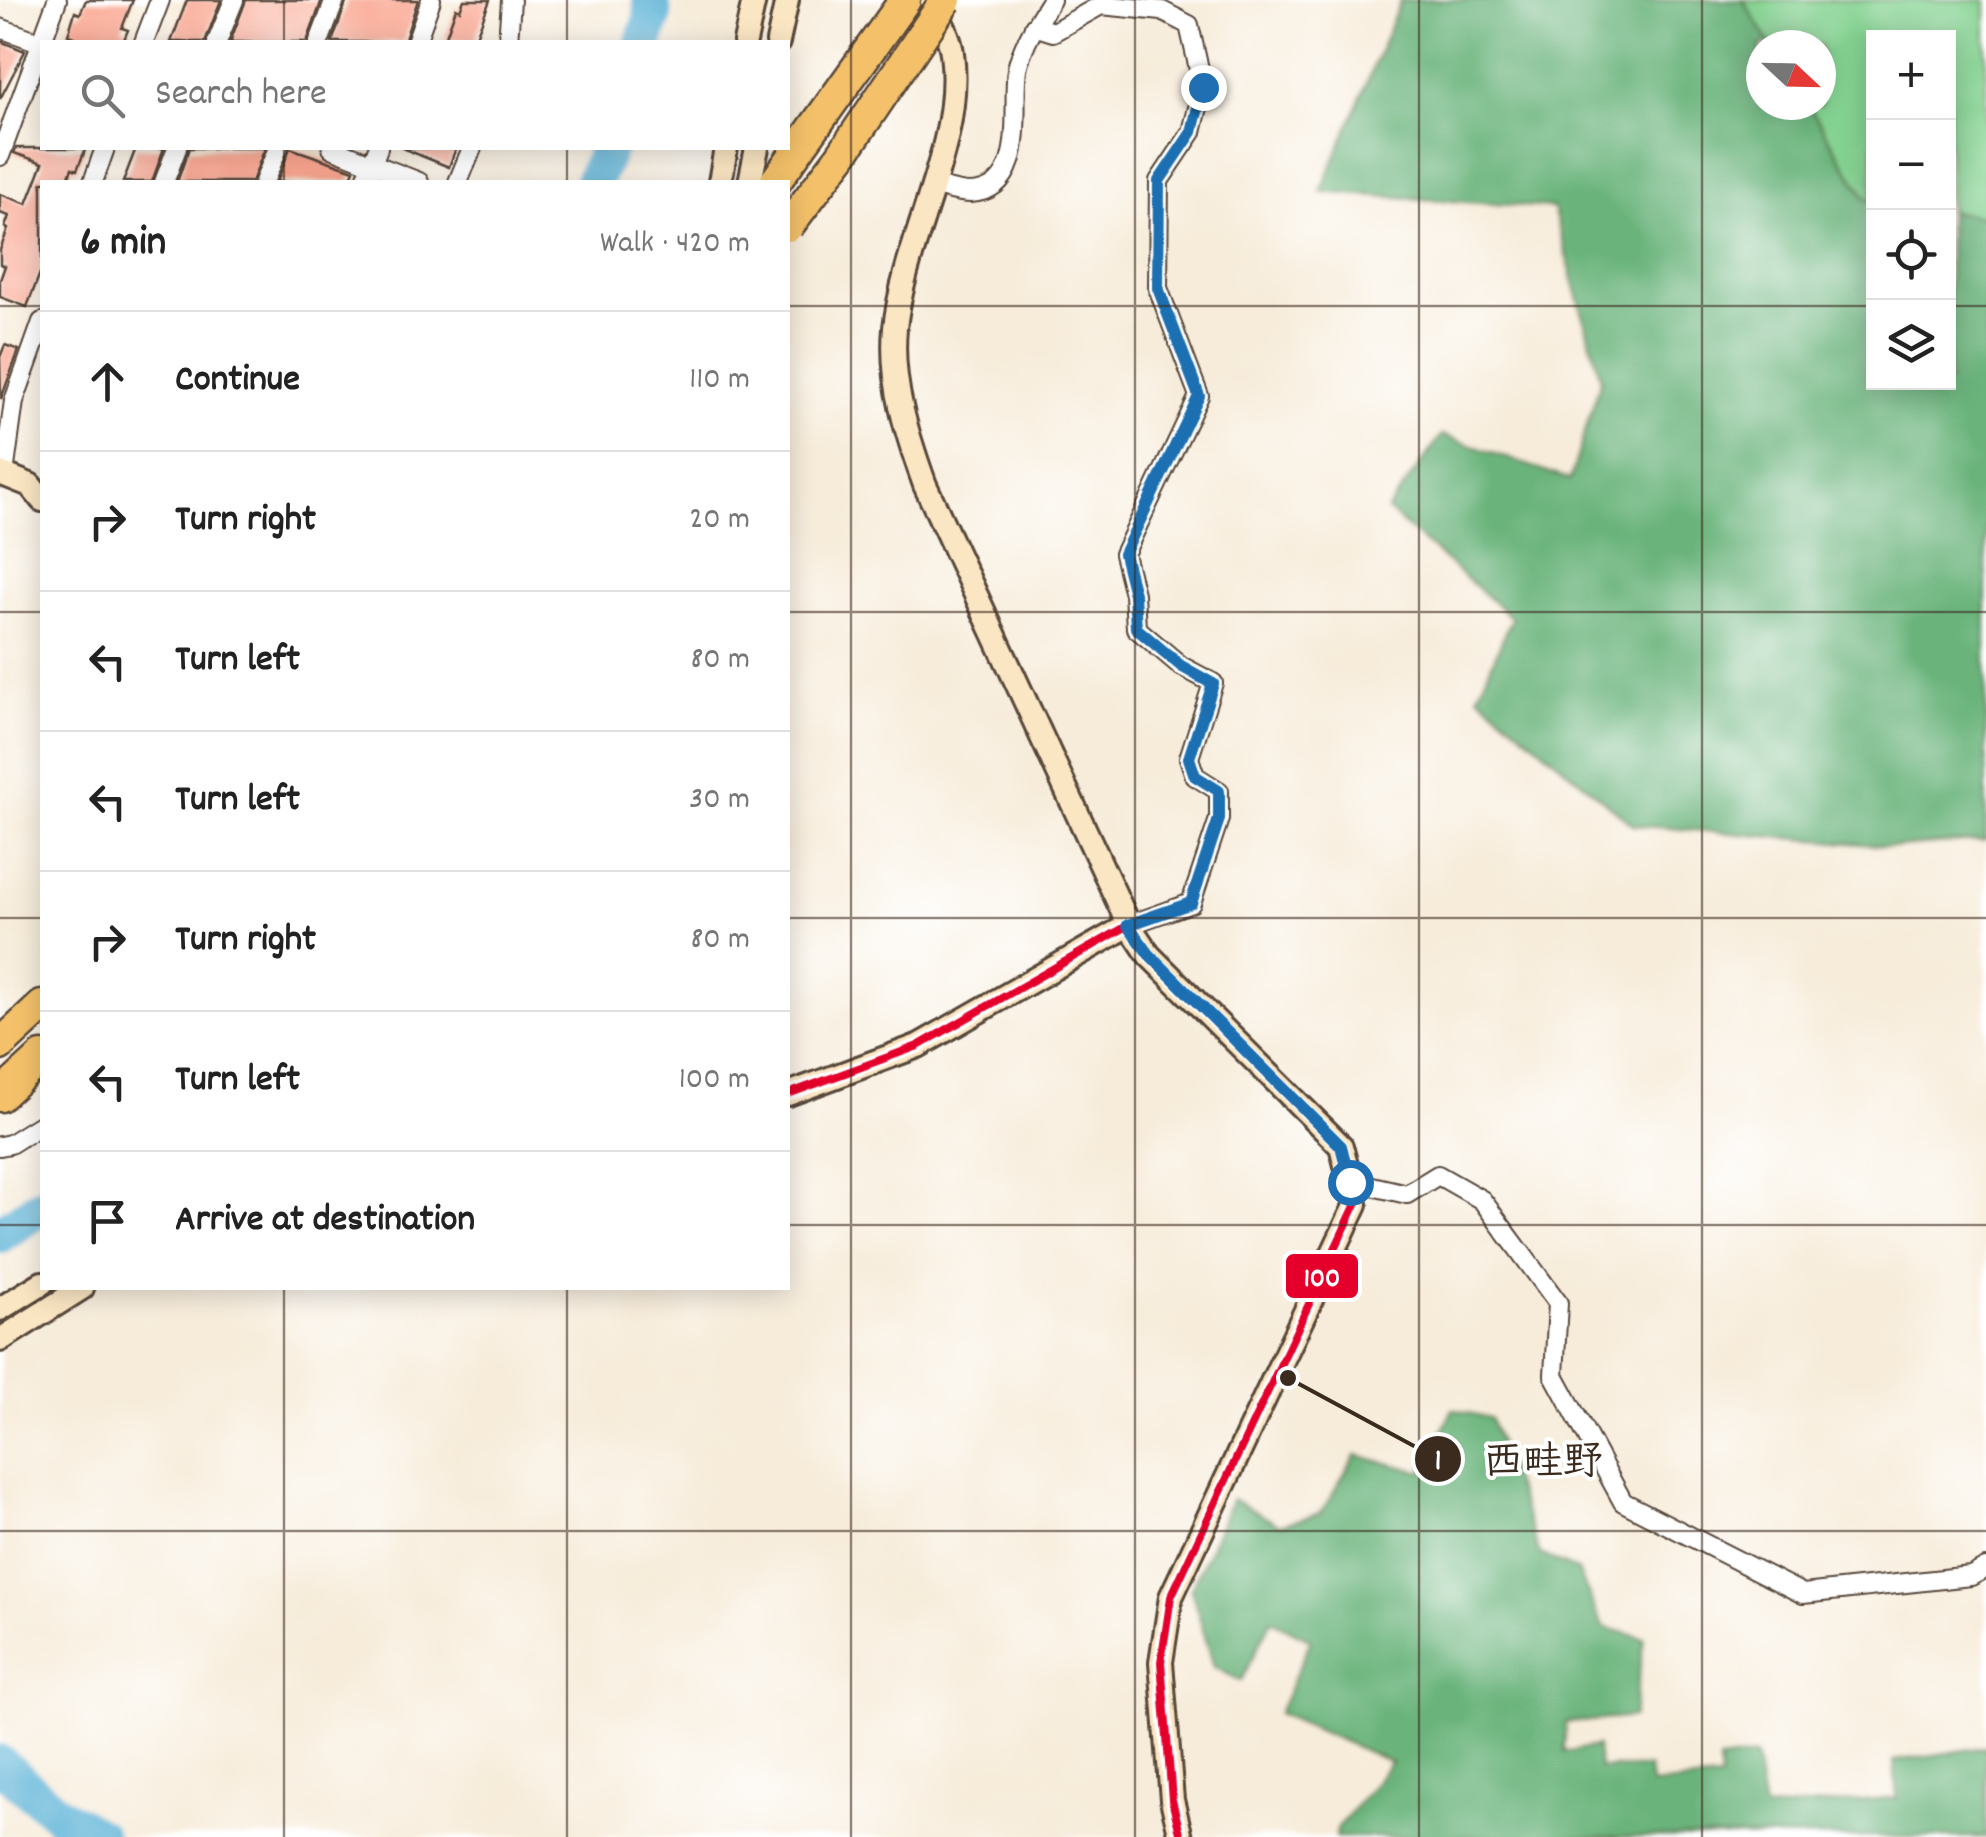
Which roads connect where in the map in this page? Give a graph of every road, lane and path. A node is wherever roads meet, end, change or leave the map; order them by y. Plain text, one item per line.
1 (57, 0) edge
2 (160, 0) edge
3 (234, 0) edge
4 (335, 0) edge
5 (431, 0) edge
6 (511, 0) edge
7 (754, 0) edge
8 (787, 0) edge
9 (903, 0) edge
10 (931, 0) edge
11 (946, 0) edge
12 (1051, 0) edge
13 (1034, 26) junction
14 (0, 28) edge
15 (42, 40) edge
16 (145, 40) edge
17 (218, 40) edge
18 (320, 40) edge
19 (417, 40) edge
20 (508, 40) edge
21 (745, 40) edge
22 (778, 40) edge
23 (40, 42) edge
24 (40, 45) edge
25 (104, 150) edge
26 (176, 150) edge
27 (277, 150) edge
28 (343, 150) edge
29 (471, 150) edge
30 (726, 150) edge
31 (757, 150) edge
32 (0, 156) edge
33 (375, 156) edge
34 (94, 180) edge
35 (165, 180) edge
36 (265, 180) edge
37 (367, 180) edge
38 (416, 180) edge
39 (459, 180) edge
40 (720, 180) edge
41 (750, 180) edge
42 (776, 180) edge
43 (932, 185) junction
44 (790, 223) edge
45 (40, 328) edge
46 (2, 474) edge
47 (40, 498) edge
48 (1128, 925) junction
49 (40, 1009) edge
50 (0, 1045) edge
51 (40, 1059) edge
52 (790, 1093) edge
53 (0, 1096) edge
54 (40, 1125) edge
55 (0, 1146) edge
56 (1350, 1182) junction
57 (40, 1284) edge
58 (79, 1290) edge
59 (0, 1309) edge
60 (0, 1340) edge
61 (1986, 1568) edge
62 (1181, 1837) edge

1 - 15 street
2 - 16 street
3 - 17 street
4 - 18 street
5 - 19 street
6 - 20 street
7 - 21 street
8 - 22 street
9 - 42 highway
10 - 43 street
11 - 44 highway, bridge
12 - 13 street
13 - 43 street
13 - 48 street
14 - 23 street
24 - 32 street
25 - 34 street
26 - 35 street
27 - 36 street
28 - 33 street
29 - 39 street
30 - 40 street
31 - 41 street
33 - 37 street
33 - 38 street
43 - 48 street
45 - 46 street
46 - 47 street
48 - 52 street
48 - 56 street
49 - 50 highway
51 - 53 highway
54 - 55 street
56 - 61 street
56 - 62 street
57 - 59 street
58 - 60 street

